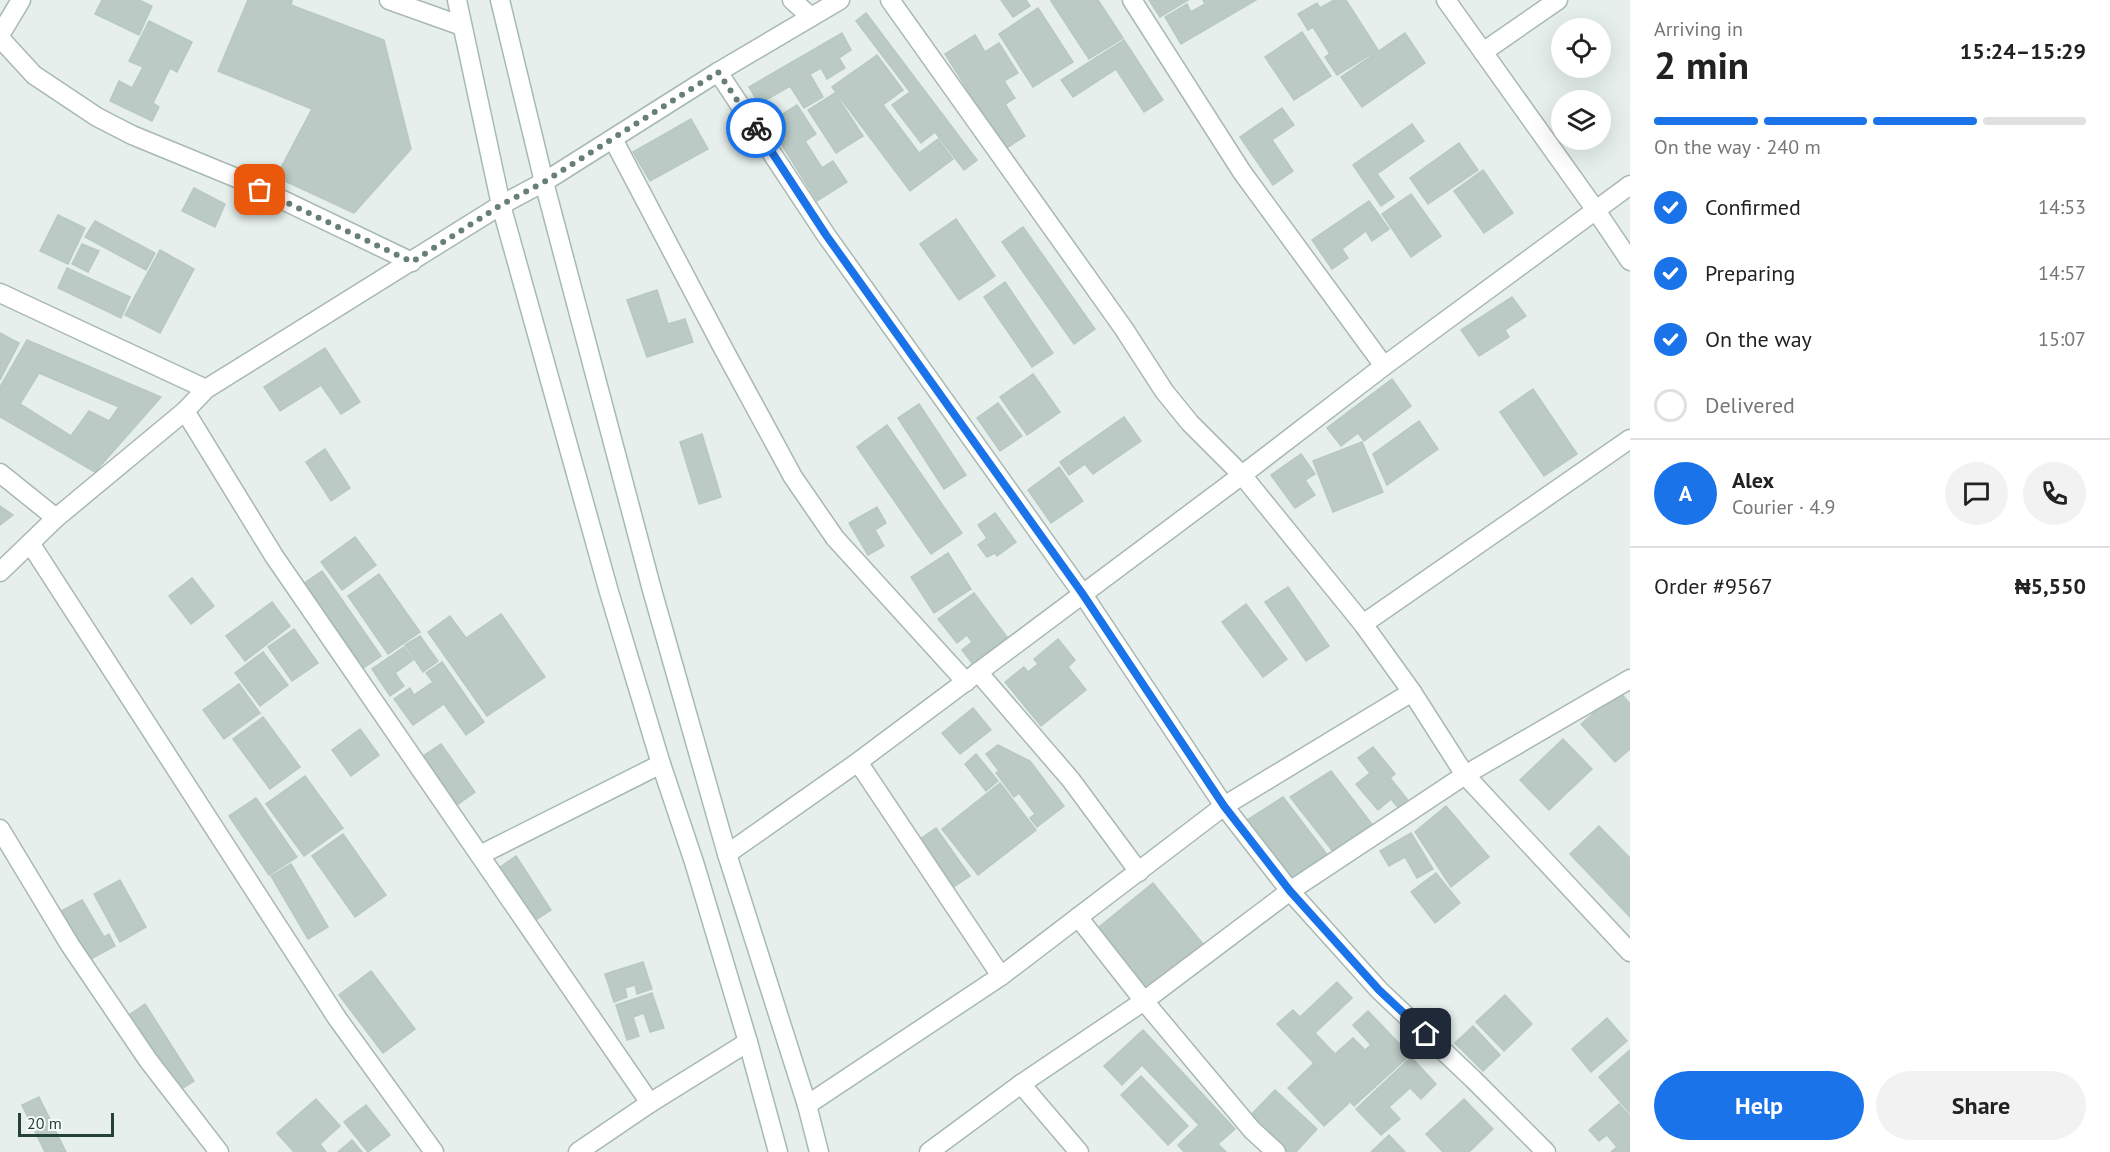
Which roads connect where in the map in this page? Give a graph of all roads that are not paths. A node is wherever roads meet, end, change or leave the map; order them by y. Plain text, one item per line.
1 (21, 0) edge
2 (389, 0) edge
3 (457, 0) edge
4 (500, 0) edge
5 (792, 0) edge
6 (840, 0) edge
7 (890, 0) edge
8 (1132, 0) edge
9 (1446, 0) edge
10 (1558, 0) edge
11 (811, 17) junction
12 (462, 26) junction
13 (0, 37) edge
14 (1483, 52) junction
15 (718, 72) junction
16 (613, 139) junction
17 (544, 182) junction
18 (1630, 185) edge
19 (501, 205) junction
20 (1595, 208) junction
21 (1630, 261) edge
22 (412, 262) junction
23 (0, 293) edge
24 (1384, 366) junction
25 (206, 389) junction
26 (185, 411) junction
27 (1630, 438) edge
28 (0, 473) edge
29 (1242, 475) junction
30 (56, 518) junction
31 (30, 543) junction
32 (0, 572) edge
33 (1082, 593) junction
34 (1363, 624) junction
35 (972, 677) junction
36 (1630, 680) edge
37 (1412, 692) junction
38 (858, 762) junction
39 (661, 764) junction
40 (1466, 775) junction
41 (1224, 806) junction
42 (0, 829) edge
43 (727, 854) junction
44 (480, 855) junction
45 (1139, 872) junction
46 (1290, 891) junction
47 (1078, 917) junction
48 (1630, 952) edge
49 (1001, 976) junction
50 (1144, 1001) junction
51 (748, 1042) junction
52 (1021, 1084) junction
53 (650, 1103) junction
54 (807, 1105) junction
55 (219, 1152) edge
56 (434, 1152) edge
57 (578, 1152) edge
58 (778, 1152) edge
59 (819, 1152) edge
60 (929, 1152) edge
61 (1079, 1152) edge
62 (1276, 1152) edge
63 (1546, 1152) edge

1 - 13 street
2 - 12 street
3 - 12 street
4 - 17 street
5 - 11 street
6 - 11 street
7 - 29 street
8 - 24 street
9 - 14 street
10 - 14 street
11 - 15 street
12 - 19 street
13 - 22 street
14 - 20 street
15 - 16 street
15 - 33 street
16 - 17 street
16 - 35 street
17 - 19 street
17 - 43 street
18 - 20 street
19 - 22 street
19 - 39 street
20 - 21 street
20 - 24 street
22 - 25 street
23 - 25 street
24 - 29 street
25 - 26 street
26 - 30 street
26 - 44 street
27 - 34 street
28 - 30 street
29 - 33 street
29 - 34 street
30 - 31 street
31 - 32 street
31 - 56 street
33 - 35 street
33 - 41 street
34 - 37 street
35 - 38 street
35 - 45 street
36 - 40 street
37 - 40 street
37 - 41 street
38 - 43 street
38 - 49 street
39 - 44 street
39 - 51 street
40 - 46 street
40 - 48 street
41 - 45 street
41 - 46 street
42 - 55 street
43 - 54 street
44 - 53 street
45 - 47 street
46 - 50 street
46 - 63 street
47 - 49 street
47 - 50 street
49 - 54 street
50 - 52 street
50 - 62 street
51 - 53 street
51 - 58 street
52 - 60 street
52 - 61 street
53 - 57 street
54 - 59 street

